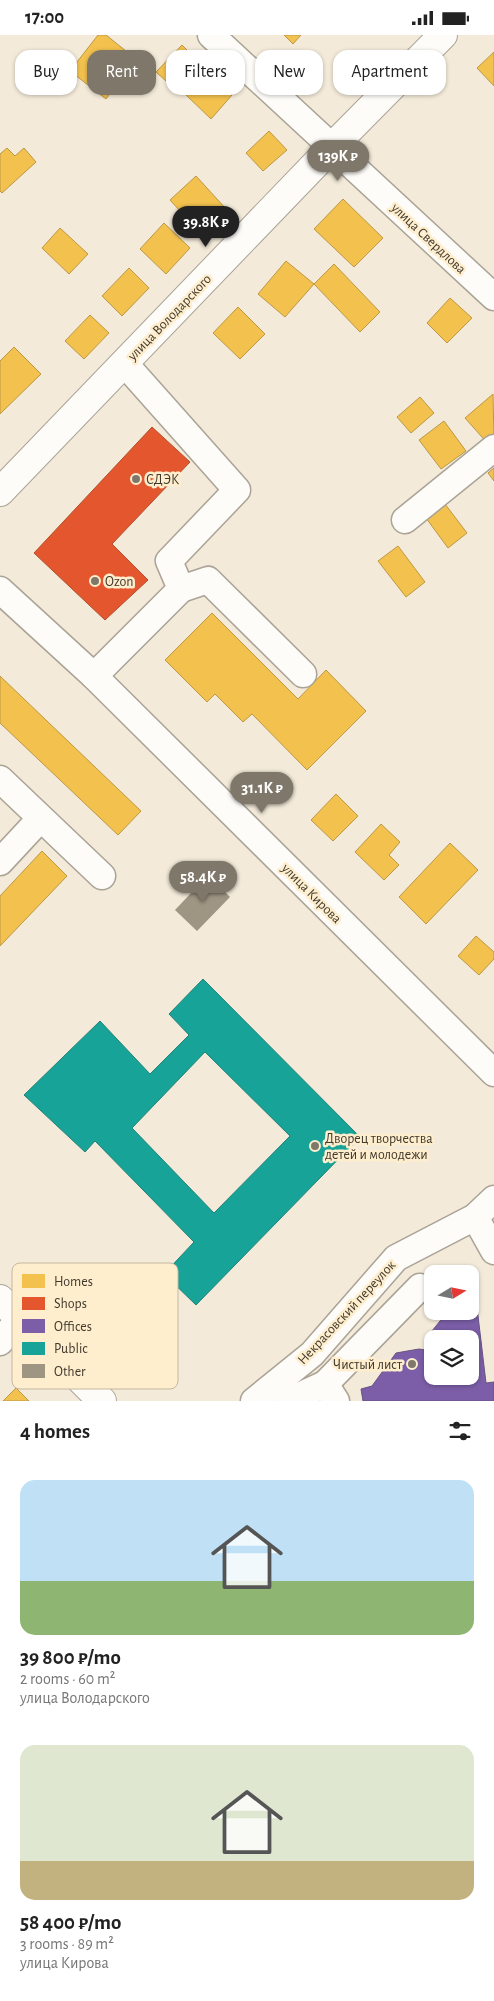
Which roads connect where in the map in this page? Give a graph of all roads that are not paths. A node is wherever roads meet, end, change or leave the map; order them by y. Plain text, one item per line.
1 (211, 35) edge
2 (443, 35) edge
3 (332, 147) junction
4 (494, 297) edge
5 (125, 364) junction
6 (494, 448) edge
7 (0, 492) edge
8 (405, 520) dead end
9 (181, 589) junction
10 (0, 590) edge
11 (303, 674) dead end
12 (94, 676) junction
13 (0, 779) edge
14 (40, 819) junction
15 (0, 861) edge
16 (102, 875) dead end
17 (494, 1073) edge
18 (494, 1199) edge
19 (475, 1217) junction
20 (494, 1251) edge
21 (420, 1287) dead end
22 (0, 1299) edge
23 (12, 1310) edge
24 (12, 1328) edge
25 (0, 1342) edge
26 (90, 1389) edge
27 (330, 1393) edge
28 (102, 1401) edge
29 (254, 1401) edge
30 (288, 1401) edge

1 - 3 street, улица Свердлова
2 - 3 main road, улица Володарского
3 - 4 street, улица Свердлова
3 - 5 main road, улица Володарского
5 - 7 main road, улица Володарского
5 - 9 street
6 - 8 street
9 - 11 street
9 - 12 street
10 - 12 street, улица Кирова
12 - 17 street, улица Кирова
13 - 14 street
14 - 15 street
14 - 16 street
18 - 19 street, Некрасовский переулок
19 - 20 street
19 - 29 street, Некрасовский переулок
21 - 27 street
22 - 23 main road
24 - 25 street
26 - 28 main road
27 - 30 street

